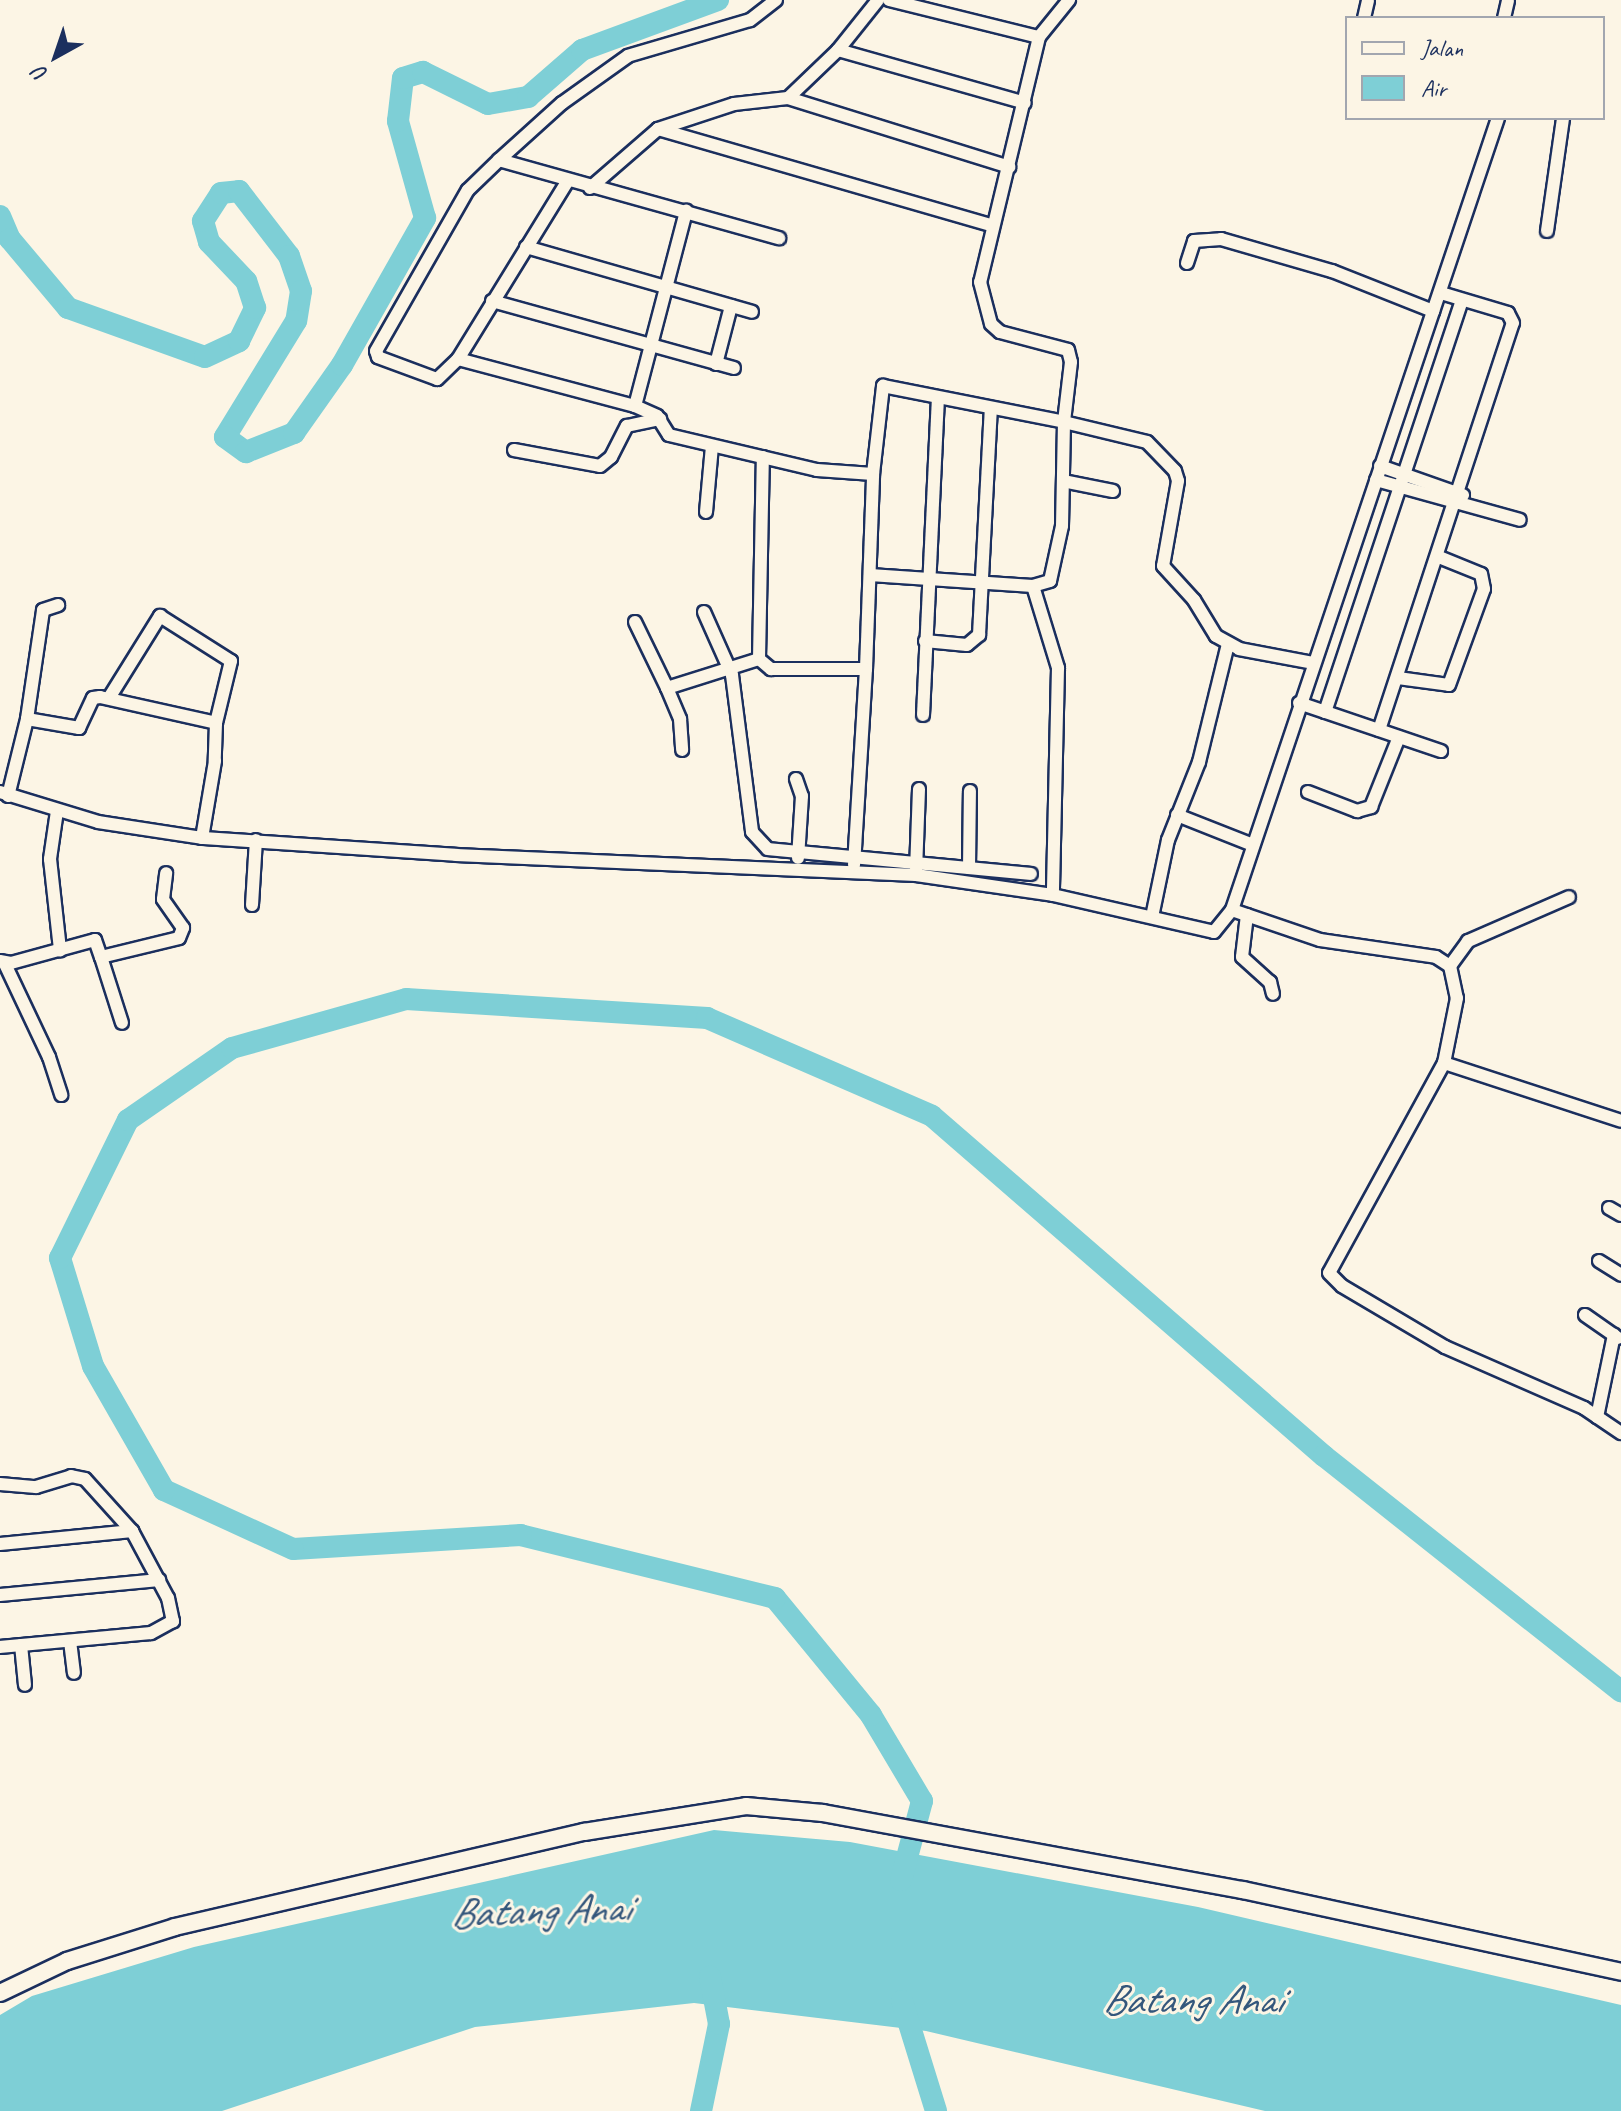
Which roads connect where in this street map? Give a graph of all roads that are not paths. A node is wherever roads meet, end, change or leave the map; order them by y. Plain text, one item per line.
1 (776, 0) edge
2 (878, 0) edge
3 (889, 0) edge
4 (1069, 0) edge
5 (1039, 37) junction
6 (838, 50) junction
7 (788, 98) junction
8 (1025, 103) junction
9 (1497, 120) edge
10 (1563, 120) edge
11 (658, 129) junction
12 (499, 160) junction
13 (1010, 167) junction
14 (567, 182) junction
15 (590, 188) junction
16 (686, 211) junction
17 (991, 225) junction
18 (1547, 231) dead end
19 (779, 238) dead end
20 (526, 247) junction
21 (1187, 263) dead end
22 (666, 287) junction
23 (1441, 293) junction
24 (1462, 300) junction
25 (492, 301) junction
26 (731, 306) junction
27 (1433, 311) junction
28 (752, 312) dead end
29 (651, 345) junction
30 (458, 359) junction
31 (716, 364) junction
32 (734, 368) dead end
33 (938, 398) junction
34 (635, 406) junction
35 (991, 409) junction
36 (660, 419) junction
37 (1064, 422) junction
38 (712, 446) junction
39 (514, 450) dead end
40 (763, 457) junction
41 (1380, 466) junction
42 (1405, 473) junction
43 (873, 474) junction
44 (1376, 480) junction
45 (1063, 481) junction
46 (1401, 488) junction
47 (1113, 491) dead end
48 (1460, 492) junction
49 (1470, 503) junction
50 (1455, 505) junction
51 (706, 512) dead end
52 (1520, 520) dead end
53 (1439, 557) junction
54 (870, 575) junction
55 (927, 579) junction
56 (983, 584) junction
57 (1033, 586) junction
58 (58, 605) dead end
59 (704, 612) dead end
60 (635, 622) dead end
61 (925, 641) junction
62 (1228, 644) junction
63 (759, 659) junction
64 (1313, 663) junction
65 (729, 667) junction
66 (866, 669) junction
67 (1398, 678) junction
68 (667, 688) junction
69 (109, 698) junction
70 (1299, 703) junction
71 (1325, 712) junction
72 (923, 715) dead end
73 (27, 719) junction
74 (216, 723) junction
75 (1379, 730) junction
76 (1399, 737) junction
77 (682, 750) dead end
78 (1441, 751) dead end
79 (796, 779) dead end
80 (919, 789) dead end
81 (970, 791) dead end
82 (1308, 792) dead end
83 (4, 794) edge
84 (57, 811) junction
85 (1177, 815) junction
86 (202, 838) junction
87 (256, 840) junction
88 (1253, 845) junction
89 (798, 852) junction
90 (855, 857) junction
91 (969, 868) junction
92 (796, 869) junction
93 (916, 869) junction
94 (853, 872) junction
95 (166, 873) dead end
96 (1031, 874) dead end
97 (1053, 895) junction
98 (1569, 897) dead end
99 (252, 905) dead end
100 (1232, 910) junction
101 (1247, 915) junction
102 (1152, 917) junction
103 (60, 950) junction
104 (101, 957) junction
105 (2, 962) edge
106 (1450, 966) junction
107 (1273, 994) dead end
108 (122, 1023) dead end
109 (1444, 1063) junction
110 (61, 1095) dead end
111 (1621, 1121) edge
112 (1599, 1261) dead end
113 (1621, 1275) edge
114 (1585, 1315) dead end
115 (1618, 1337) edge
116 (1597, 1417) junction
117 (1621, 1433) edge
118 (0, 1484) edge
119 (132, 1531) junction
120 (0, 1544) edge
121 (159, 1580) junction
122 (0, 1595) edge
123 (70, 1641) junction
124 (21, 1645) junction
125 (0, 1647) edge
126 (74, 1673) dead end
127 (25, 1685) dead end
128 (1621, 1972) edge
129 (0, 1993) edge

1 - 12 street
2 - 6 street
3 - 5 street
4 - 5 street
5 - 8 street
6 - 7 street
6 - 8 street
7 - 11 street
7 - 13 street
8 - 13 street
9 - 23 street
10 - 18 street
11 - 15 street
11 - 17 street
12 - 14 street
12 - 30 street
13 - 17 street
14 - 15 street
14 - 20 street
15 - 16 street
16 - 19 street
16 - 22 street
17 - 37 street
20 - 22 street
20 - 25 street
21 - 27 street
22 - 26 street
22 - 29 street
23 - 24 street
23 - 27 street
24 - 42 street
24 - 48 street
25 - 29 street
25 - 30 street
26 - 28 street
26 - 31 street
27 - 41 street
29 - 31 street
29 - 34 street
30 - 34 street
31 - 32 street
33 - 35 street
33 - 43 street
33 - 55 street
34 - 36 street
35 - 37 street
35 - 56 street
36 - 38 street
36 - 39 street
37 - 45 street
37 - 62 street
38 - 40 street
38 - 51 street
40 - 43 street
40 - 63 street
41 - 42 street
41 - 44 street
42 - 46 street
42 - 48 street
43 - 54 street
44 - 46 street
44 - 64 street
45 - 47 street
45 - 57 street
46 - 50 street
46 - 71 street
48 - 49 street
48 - 50 street
49 - 50 street
49 - 52 street
50 - 53 street
53 - 67 street
53 - 67 street
54 - 55 street
54 - 66 street
55 - 56 street
55 - 61 street
56 - 57 street
56 - 61 street
57 - 97 street
58 - 73 street
59 - 65 street
60 - 68 street
61 - 72 street
62 - 64 street
62 - 85 street
63 - 65 street
63 - 66 street
64 - 70 street
65 - 68 street
65 - 89 street
66 - 90 street
67 - 75 street
68 - 77 street
69 - 73 street
69 - 74 street
69 - 74 street
70 - 71 street
70 - 88 street
71 - 75 street
73 - 83 street
74 - 86 street
75 - 76 street
76 - 78 street
76 - 82 street
79 - 89 street
80 - 93 street
81 - 91 street
83 - 84 street
84 - 86 street
84 - 103 street
85 - 88 street
85 - 102 street
86 - 87 street
87 - 92 street
87 - 99 street
88 - 100 street
89 - 90 street
89 - 92 street
90 - 93 street
90 - 94 street
91 - 93 street
91 - 96 street
92 - 94 street
93 - 94 street
93 - 97 street
95 - 104 street
97 - 102 street
98 - 106 street
100 - 101 street
100 - 102 street
101 - 106 street
101 - 107 street
103 - 104 street
103 - 105 street
104 - 108 street
105 - 110 street
106 - 109 street
109 - 111 street
109 - 116 street
112 - 113 street
114 - 115 street
115 - 116 street
116 - 117 street
118 - 119 street
119 - 120 street
119 - 121 street
121 - 122 street
121 - 123 street
123 - 124 street
123 - 126 street
124 - 125 street
124 - 127 street
128 - 129 street

